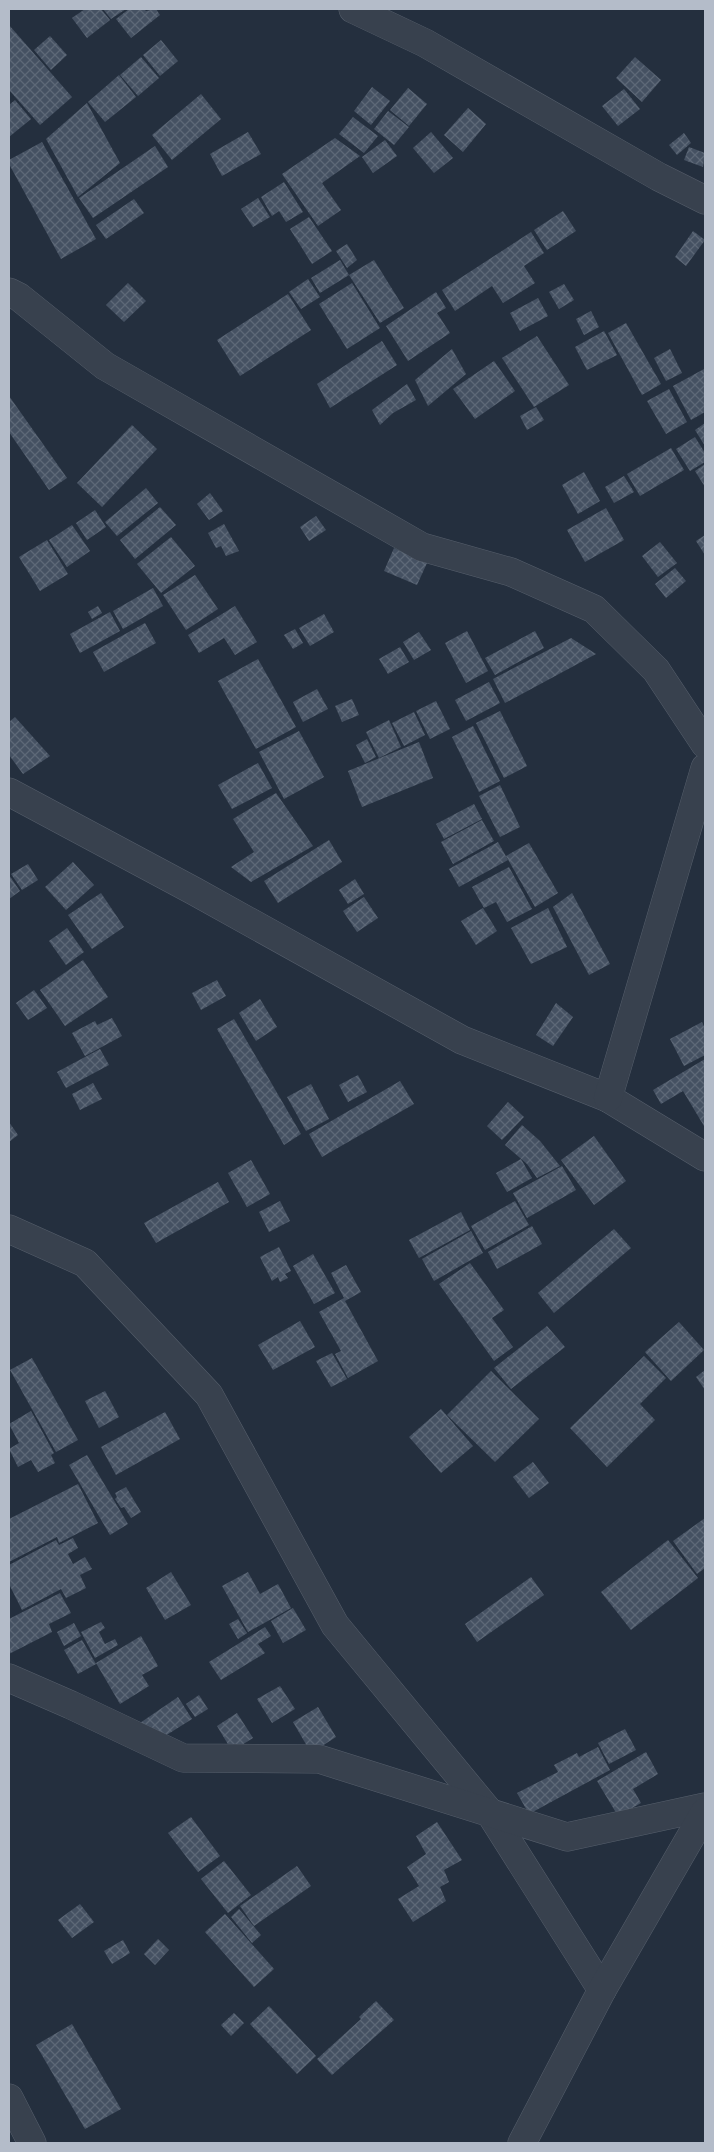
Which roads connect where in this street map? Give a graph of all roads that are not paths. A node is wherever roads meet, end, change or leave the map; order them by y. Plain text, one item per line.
1 (353, 9) edge
2 (705, 200) edge
3 (9, 292) edge
4 (705, 744) edge
5 (705, 768) edge
6 (9, 792) edge
7 (608, 1098) junction
8 (705, 1157) edge
9 (9, 1229) edge
10 (9, 1678) edge
11 (705, 1807) edge
12 (705, 1812) edge
13 (490, 1813) junction
14 (602, 1990) junction
15 (9, 2098) edge
16 (32, 2143) edge
17 (522, 2143) edge

1 - 2 street
3 - 4 street
5 - 7 street
6 - 7 street
7 - 8 street
9 - 13 street
10 - 13 street
11 - 13 street
12 - 14 street
13 - 14 street
14 - 17 street
15 - 16 street

